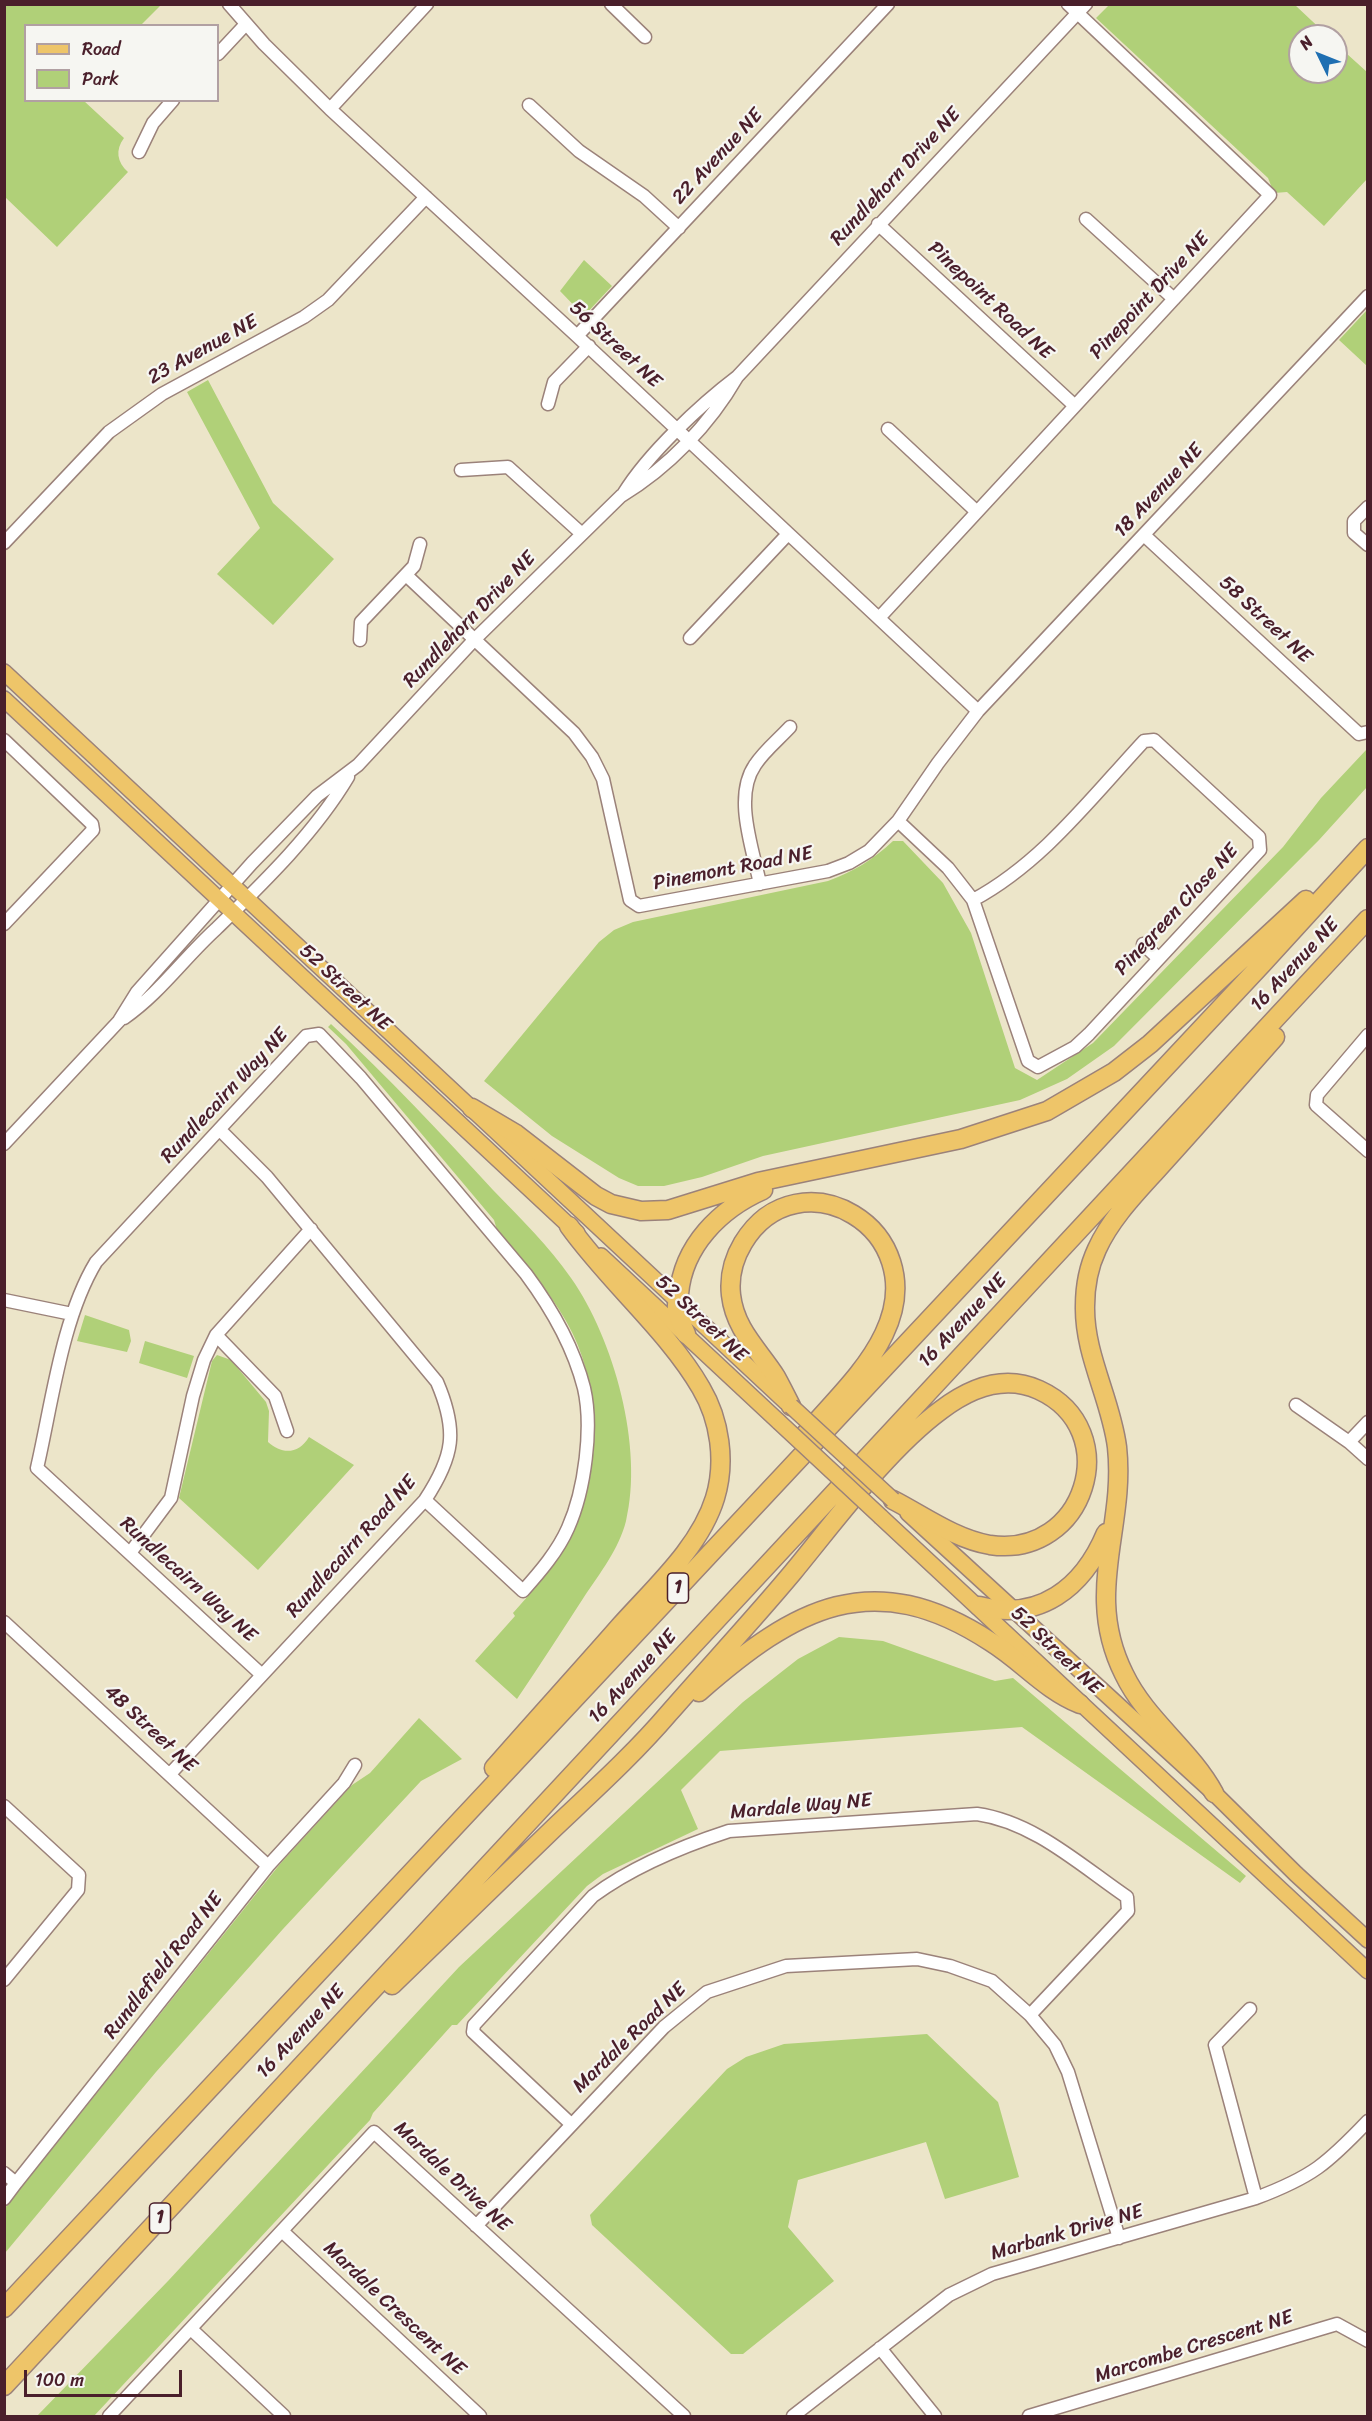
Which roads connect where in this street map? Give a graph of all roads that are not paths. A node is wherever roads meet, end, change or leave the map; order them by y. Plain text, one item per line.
1 (229, 4) edge
2 (427, 4) edge
3 (611, 4) edge
4 (888, 4) edge
5 (1077, 7) edge
6 (246, 24) junction
7 (645, 37) dead end
8 (219, 53) edge
9 (171, 102) edge
10 (529, 105) dead end
11 (330, 109) junction
12 (139, 152) dead end
13 (426, 197) junction
14 (1086, 219) dead end
15 (878, 224) junction
16 (679, 228) junction
17 (1368, 296) edge
18 (1174, 299) junction
19 (577, 336) junction
20 (588, 346) junction
21 (737, 377) junction
22 (548, 404) dead end
23 (1075, 406) junction
24 (888, 429) dead end
25 (678, 431) junction
26 (688, 440) junction
27 (461, 470) dead end
28 (621, 496) junction
29 (1368, 507) edge
30 (977, 512) junction
31 (582, 534) junction
32 (788, 534) junction
33 (1145, 536) junction
34 (4, 543) edge
35 (420, 544) dead end
36 (1368, 545) edge
37 (406, 575) junction
38 (879, 618) junction
39 (690, 638) dead end
40 (360, 640) dead end
41 (474, 640) junction
42 (4, 672) edge
43 (4, 699) edge
44 (978, 711) junction
45 (790, 727) dead end
46 (1363, 733) edge
47 (4, 740) edge
48 (350, 773) junction
49 (898, 821) junction
50 (1368, 848) edge
51 (1350, 866) junction
52 (760, 884) junction
53 (232, 885) junction
54 (247, 898) junction
55 (218, 899) junction
56 (973, 900) junction
57 (234, 913) junction
58 (4, 924) edge
59 (1363, 924) edge
60 (1143, 944) dead end
61 (1158, 958) junction
62 (119, 1021) junction
63 (1368, 1035) edge
64 (472, 1108) junction
65 (220, 1130) junction
66 (7, 1135) edge
67 (1368, 1151) edge
68 (794, 1175) junction
69 (569, 1226) junction
70 (311, 1229) junction
71 (4, 1300) edge
72 (678, 1301) junction
73 (72, 1314) junction
74 (686, 1334) junction
75 (216, 1335) junction
76 (1296, 1405) dead end
77 (791, 1406) junction
78 (1368, 1422) edge
79 (286, 1431) dead end
80 (1350, 1442) junction
81 (1368, 1459) edge
82 (425, 1500) junction
83 (893, 1500) junction
84 (1115, 1508) junction
85 (130, 1553) junction
86 (979, 1606) junction
87 (1015, 1612) junction
88 (654, 1613) junction
89 (4, 1622) edge
90 (262, 1675) junction
91 (1080, 1704) junction
92 (668, 1714) junction
93 (355, 1764) dead end
94 (170, 1774) junction
95 (1214, 1793) junction
96 (4, 1806) edge
97 (268, 1866) junction
98 (369, 1918) junction
99 (1368, 1940) edge
100 (1368, 1971) edge
101 (4, 1980) edge
102 (1250, 2009) dead end
103 (1030, 2015) junction
104 (315, 2050) junction
105 (1368, 2121) edge
106 (571, 2124) junction
107 (4, 2173) edge
108 (16, 2183) junction
109 (1256, 2198) junction
110 (4, 2199) edge
111 (476, 2226) junction
112 (282, 2231) junction
113 (1119, 2238) junction
114 (4, 2308) edge
115 (191, 2329) junction
116 (1368, 2341) edge
117 (880, 2348) junction
118 (4, 2386) edge
119 (109, 2416) edge
120 (284, 2416) edge
121 (480, 2416) edge
122 (684, 2416) edge
123 (793, 2416) edge
124 (935, 2416) edge
125 (1029, 2416) edge

1 - 6 street, 56 Street NE
2 - 11 street
3 - 7 street
4 - 16 street, 22 Avenue NE
5 - 15 street, Rundlehorn Drive NE
5 - 18 street, Pinepoint Drive NE
6 - 8 street
6 - 11 street, 56 Street NE
9 - 12 street
10 - 16 street
11 - 13 street, 56 Street NE
13 - 19 street, 56 Street NE
13 - 34 street, 23 Avenue NE
14 - 18 street
15 - 21 street, Rundlehorn Drive NE
15 - 23 street, Pinepoint Road NE
16 - 19 street, 22 Avenue NE
17 - 33 street, 18 Avenue NE
18 - 23 street, Pinepoint Drive NE
19 - 20 street, 56 Street NE
20 - 22 street
20 - 25 street, 56 Street NE
21 - 25 street, Rundlehorn Drive NE
21 - 26 street, Rundlehorn Drive NE
23 - 30 street, Pinepoint Drive NE
24 - 30 street
25 - 26 street, 56 Street NE
25 - 28 street, Rundlehorn Drive NE
26 - 28 street, Rundlehorn Drive NE
26 - 32 street, 56 Street NE
27 - 31 street
28 - 31 street, Rundlehorn Drive NE
29 - 36 street
30 - 38 street, Pinepoint Drive NE
31 - 41 street, Rundlehorn Drive NE
32 - 38 street, 56 Street NE
32 - 39 street
33 - 44 street, 18 Avenue NE
33 - 46 street, 58 Street NE
35 - 37 street
37 - 40 street
37 - 41 street, Pinemont Road NE
38 - 44 street, 56 Street NE
41 - 48 street, Rundlehorn Drive NE
41 - 52 street, Pinemont Road NE
42 - 53 main road, 52 Street NE
43 - 55 main road, 52 Street NE
44 - 49 street, Pinemont Road NE
45 - 52 street
47 - 58 street
48 - 53 street, Rundlehorn Drive NE
48 - 54 street, Rundlehorn Drive NE
49 - 52 street, Pinemont Road NE
49 - 56 street, Pinegreen Close NE
50 - 51 highway, 16 Avenue NE / 1
51 - 68 highway
51 - 88 highway, 16 Avenue NE / 1
53 - 54 main road, 52 Street NE
53 - 55 street, Rundlehorn Drive NE
54 - 57 street, Rundlehorn Drive NE
54 - 64 main road, 52 Street NE
55 - 57 main road, 52 Street NE
55 - 62 street, Rundlehorn Drive NE
56 - 61 street, Pinegreen Close NE
56 - 61 street, Pinegreen Close NE
57 - 62 street, Rundlehorn Drive NE
57 - 69 main road, 52 Street NE
59 - 84 highway
59 - 104 highway, 16 Avenue NE / 1
60 - 61 street
62 - 66 street, Rundlehorn Drive NE
63 - 67 street
64 - 68 highway
64 - 72 main road, 52 Street NE
65 - 70 street, Rundlecairn Road NE
65 - 73 street, Rundlecairn Way NE
65 - 82 street, Rundlecairn Way NE
68 - 72 highway
69 - 74 main road, 52 Street NE
69 - 98 highway
70 - 75 street
70 - 82 street, Rundlecairn Road NE
71 - 73 street
72 - 74 highway
72 - 77 main road, 52 Street NE
73 - 85 street, Rundlecairn Way NE
74 - 86 main road, 52 Street NE, bridge
75 - 79 street
75 - 85 street
76 - 80 street
77 - 83 main road, 52 Street NE, bridge
77 - 88 highway
78 - 80 street
80 - 81 street
82 - 90 street, Rundlecairn Road NE
83 - 87 main road, 52 Street NE
83 - 92 highway
84 - 87 highway
84 - 95 highway
85 - 90 street, Rundlecairn Way NE
86 - 87 highway
86 - 91 main road, 52 Street NE
87 - 95 main road, 52 Street NE
88 - 98 highway, 16 Avenue NE / 1
89 - 94 street, 48 Street NE
90 - 94 street, Rundlecairn Road NE
91 - 92 highway
91 - 100 main road, 52 Street NE
92 - 104 highway
93 - 97 street, Rundlefield Road NE
94 - 97 street, 48 Street NE
95 - 99 main road, 52 Street NE
96 - 101 street
97 - 108 street, Rundlefield Road NE
98 - 114 highway, 16 Avenue NE / 1
102 - 109 street
103 - 106 street, Mardale Road NE
103 - 106 street, Mardale Way NE
103 - 113 street, Mardale Road NE
104 - 118 highway, 16 Avenue NE / 1
105 - 109 street, Marbank Drive NE
106 - 111 street, Mardale Road NE
107 - 108 street
108 - 110 street, Rundlefield Road NE
109 - 113 street, Marbank Drive NE
111 - 112 street, Mardale Drive NE
111 - 122 street, Mardale Drive NE
112 - 115 street, Mardale Drive NE
112 - 121 street, Mardale Crescent NE
113 - 117 street, Marbank Drive NE
115 - 119 street, Mardale Drive NE
115 - 120 street
116 - 125 street, Marcombe Crescent NE
117 - 123 street, Marbank Drive NE
117 - 124 street

